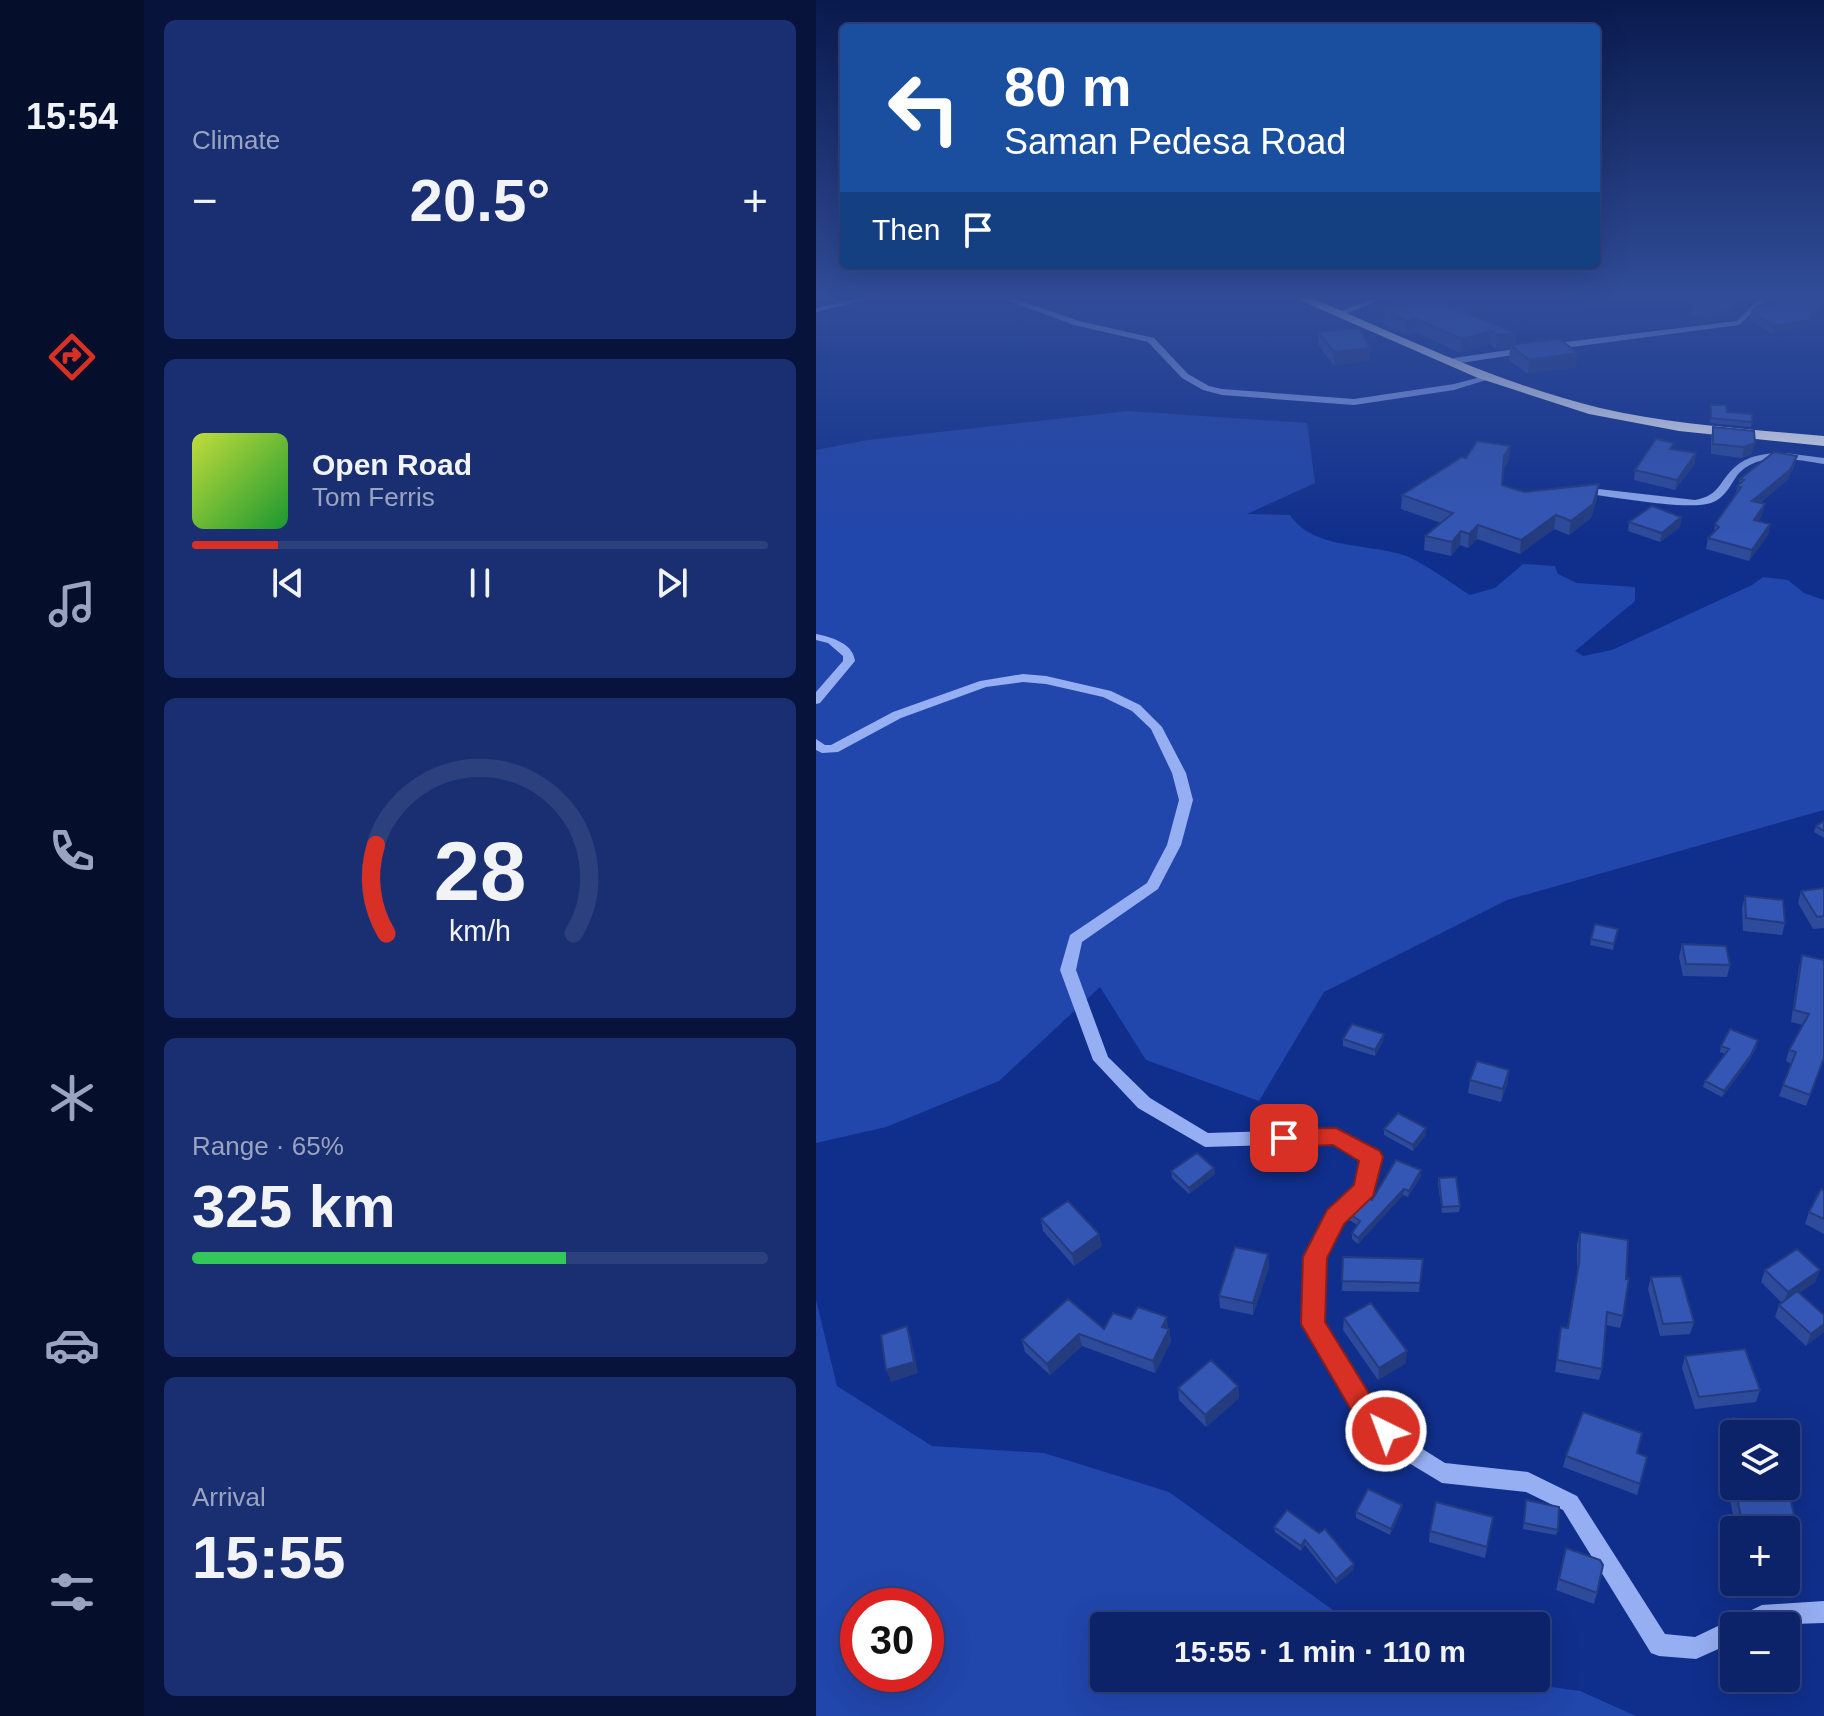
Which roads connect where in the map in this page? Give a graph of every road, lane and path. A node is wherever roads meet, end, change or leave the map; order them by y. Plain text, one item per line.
1 (1190, 379) edge
2 (1484, 379) edge
3 (1498, 379) edge
4 (1824, 441) edge
5 (1824, 461) edge
6 (1570, 491) edge
7 (816, 637) edge
8 (816, 700) edge
9 (816, 743) edge
10 (1824, 1612) edge
11 (1800, 1614) edge
12 (1720, 1637) edge

1 - 2 street
3 - 4 highway
5 - 6 street
7 - 8 street
9 - 12 street
10 - 11 street

